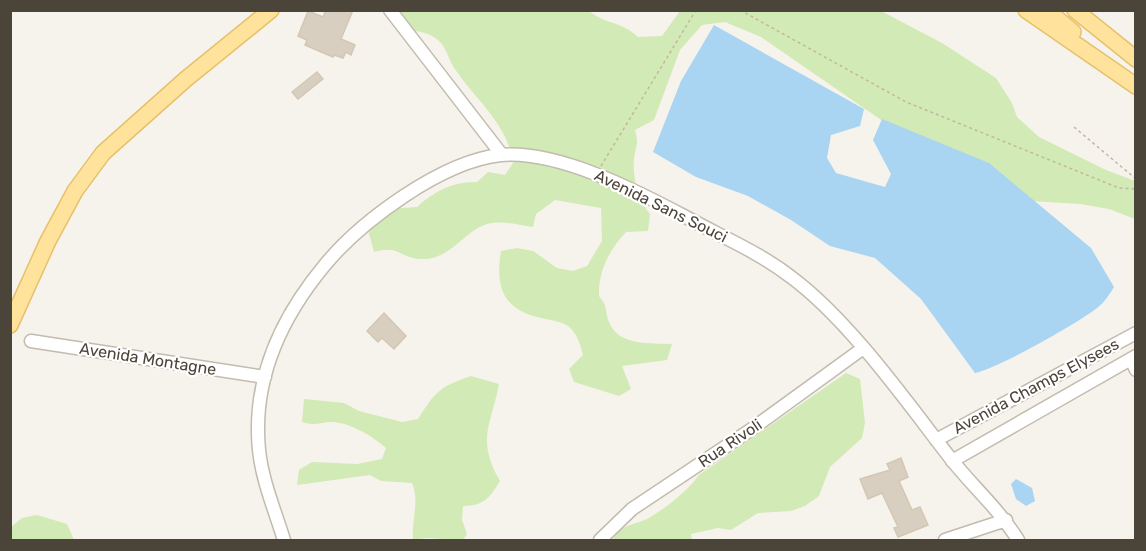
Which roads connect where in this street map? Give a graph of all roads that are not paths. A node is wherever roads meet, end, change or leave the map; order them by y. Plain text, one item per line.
1 (271, 10) edge
2 (390, 10) edge
3 (1026, 10) edge
4 (1047, 10) edge
5 (1075, 10) edge
6 (1136, 59) edge
7 (1136, 86) edge
8 (502, 155) junction
9 (10, 325) edge
10 (1136, 333) edge
11 (31, 341) dead end
12 (862, 349) junction
13 (1134, 362) edge
14 (265, 377) junction
15 (936, 440) junction
16 (952, 461) junction
17 (1006, 520) junction
18 (284, 540) edge
19 (600, 540) edge
20 (945, 540) edge
21 (1018, 540) edge

1 - 9 main road
2 - 8 street
3 - 7 main road
4 - 7 main road
5 - 6 main road
8 - 12 street, Avenida Sans Souci
8 - 14 street, Avenida Sans Souci
10 - 15 street, Avenida Champs Elysees
11 - 14 street, Avenida Montagne
12 - 15 street, Avenida Sans Souci
12 - 19 street, Rua Rivoli
13 - 16 street, Avenida Champs Elysees
14 - 18 street, Avenida Sans Souci
15 - 16 street, Avenida Sans Souci
16 - 17 street, Avenida Sans Souci
17 - 20 street
17 - 21 street, Avenida Sans Souci

